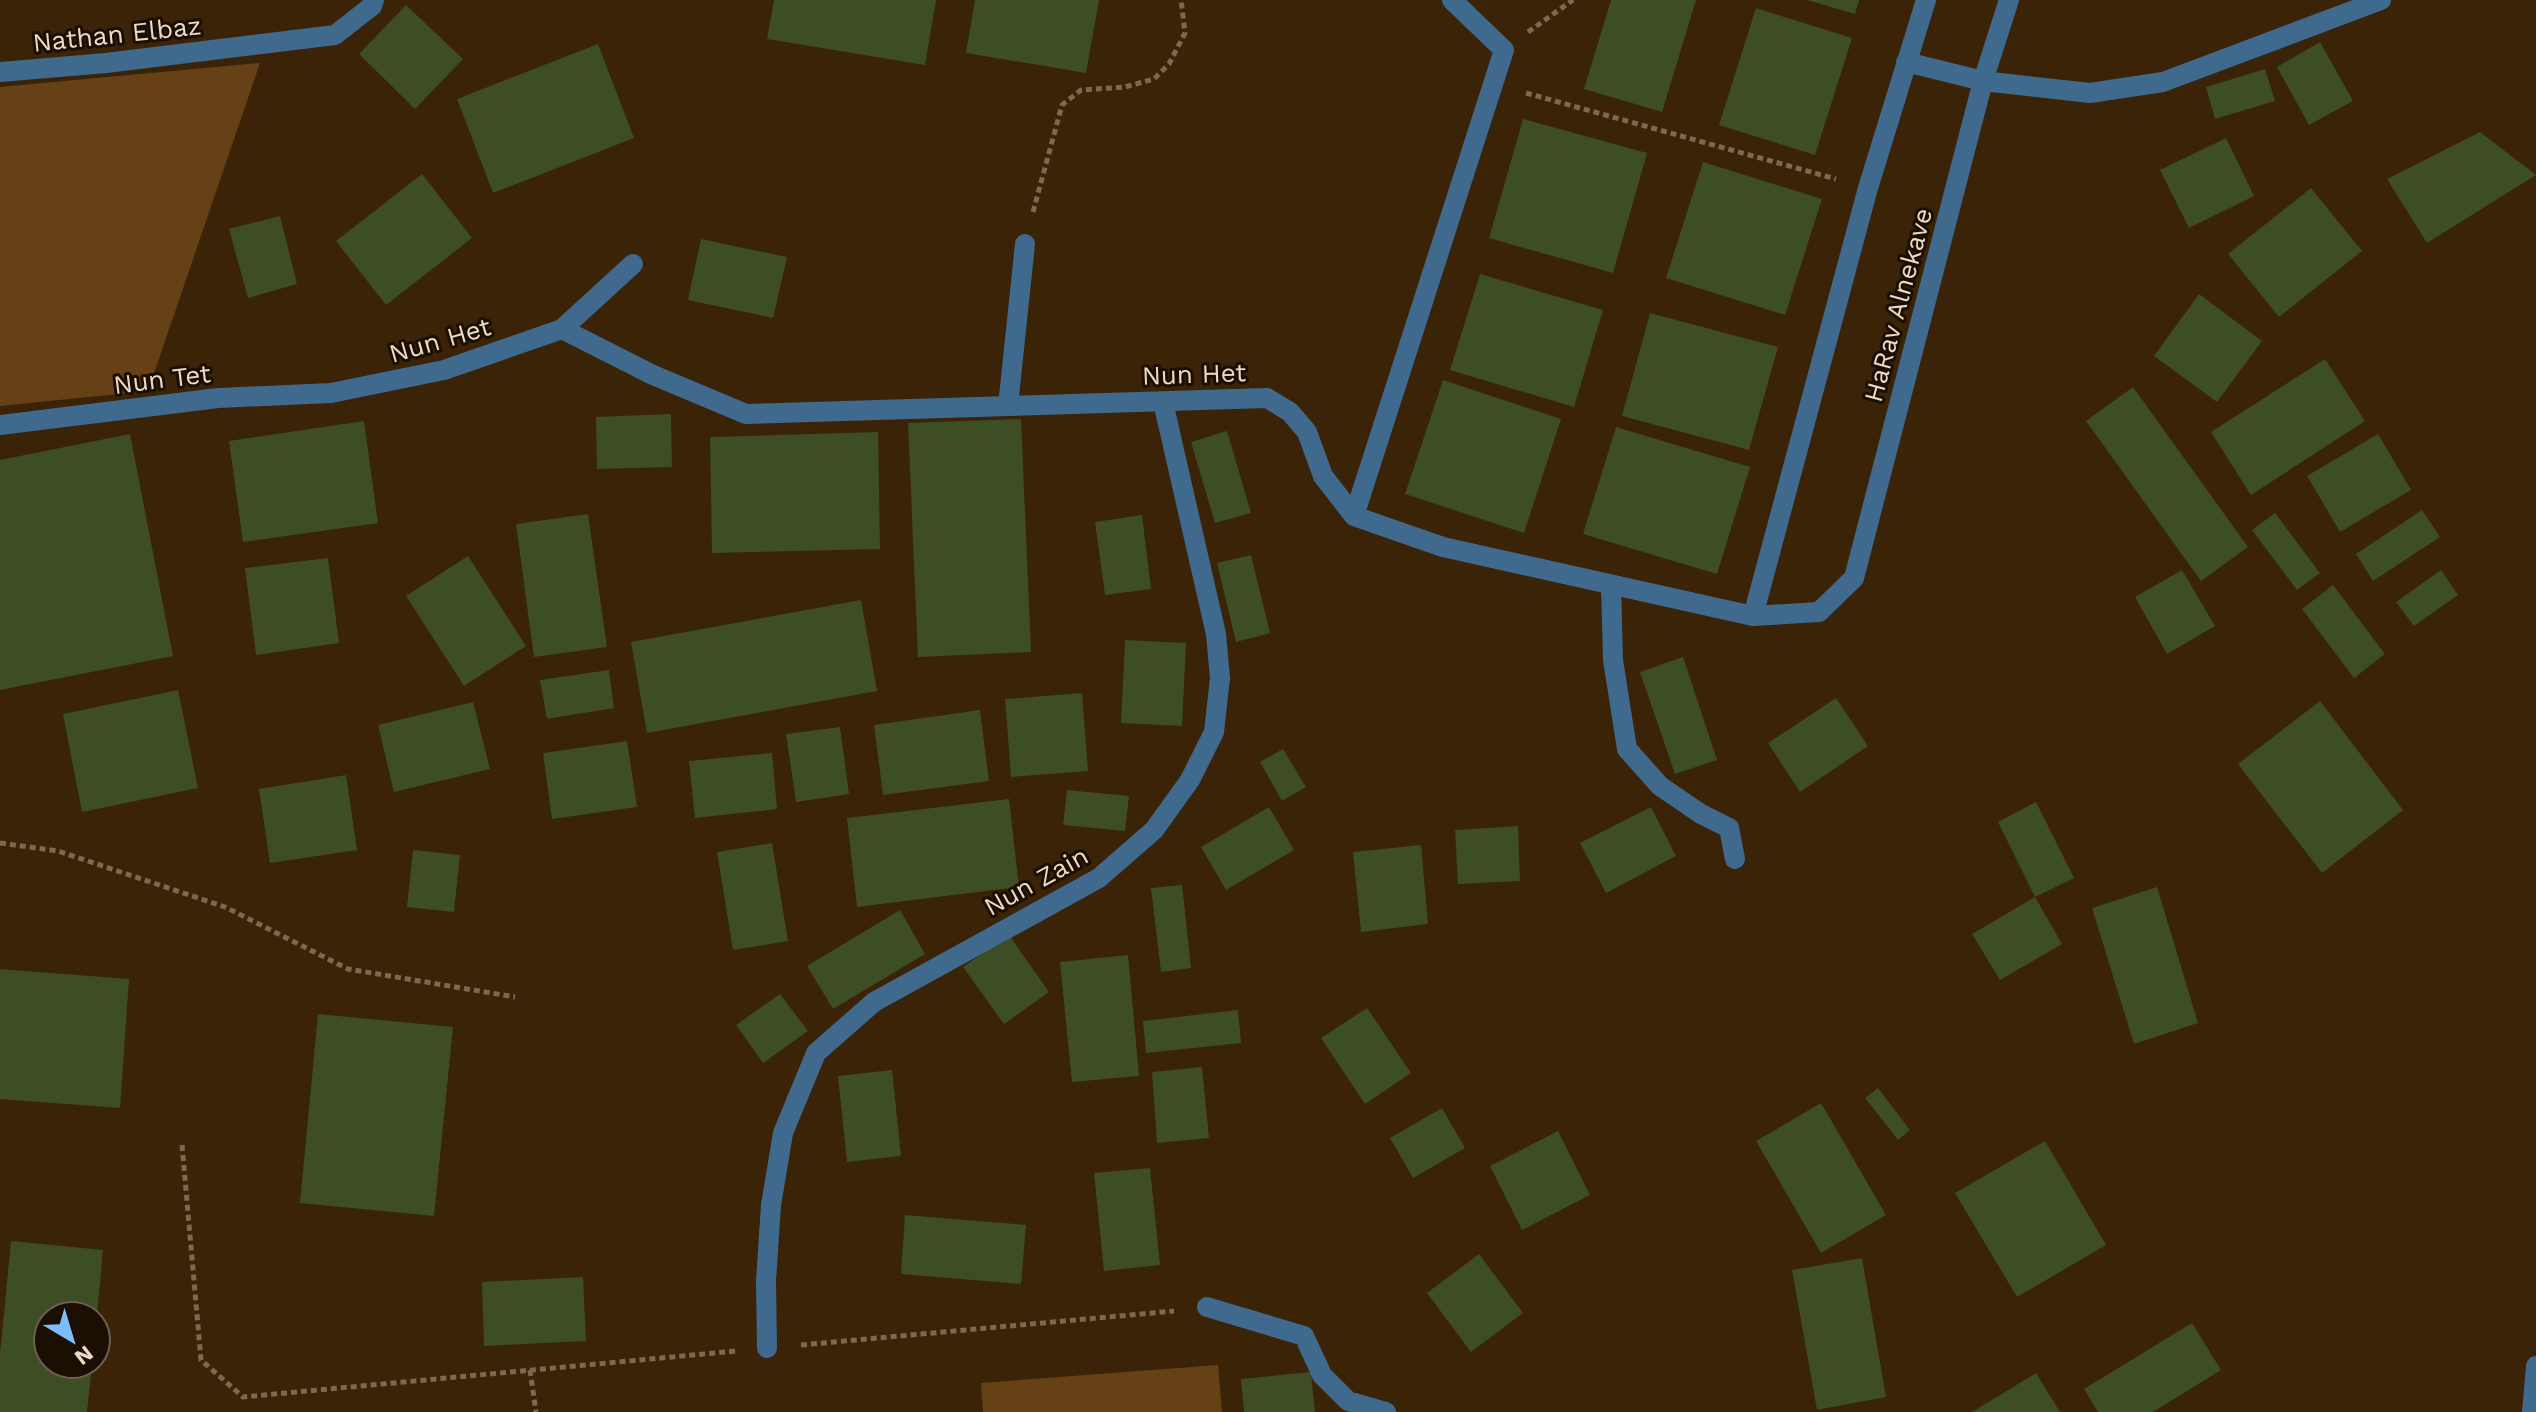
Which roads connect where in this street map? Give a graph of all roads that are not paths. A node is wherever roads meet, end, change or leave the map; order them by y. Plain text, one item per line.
1 (374, 0) edge
2 (1452, 0) edge
3 (1926, 0) edge
4 (2009, 0) edge
5 (2381, 0) edge
6 (1906, 62) junction
7 (0, 72) edge
8 (1983, 81) junction
9 (1025, 244) road end
10 (633, 264) dead end
11 (562, 329) junction
12 (331, 393) joint
13 (1163, 402) junction
14 (1008, 406) junction
15 (0, 425) edge
16 (1354, 516) junction
17 (1611, 586) junction
18 (1753, 616) junction
19 (1735, 859) dead end
20 (1207, 1307) road end
21 (767, 1348) road end
22 (2536, 1366) edge
23 (1386, 1412) edge
24 (2532, 1412) edge

1 - 7 street, Nathan Elbaz
2 - 16 street
3 - 6 street
4 - 8 street, HaRav Alnekave
5 - 8 street
6 - 8 street
6 - 18 street
8 - 18 street, HaRav Alnekave
9 - 14 street
10 - 11 street, Nun Het
11 - 12 street, Nun Het
11 - 14 street, Nun Het
12 - 15 street, Nun Tet
13 - 14 street, Nun Het
13 - 16 street, Nun Het
13 - 21 street, Nun Zain
16 - 17 street
17 - 18 street
17 - 19 street
20 - 23 street
22 - 24 street

